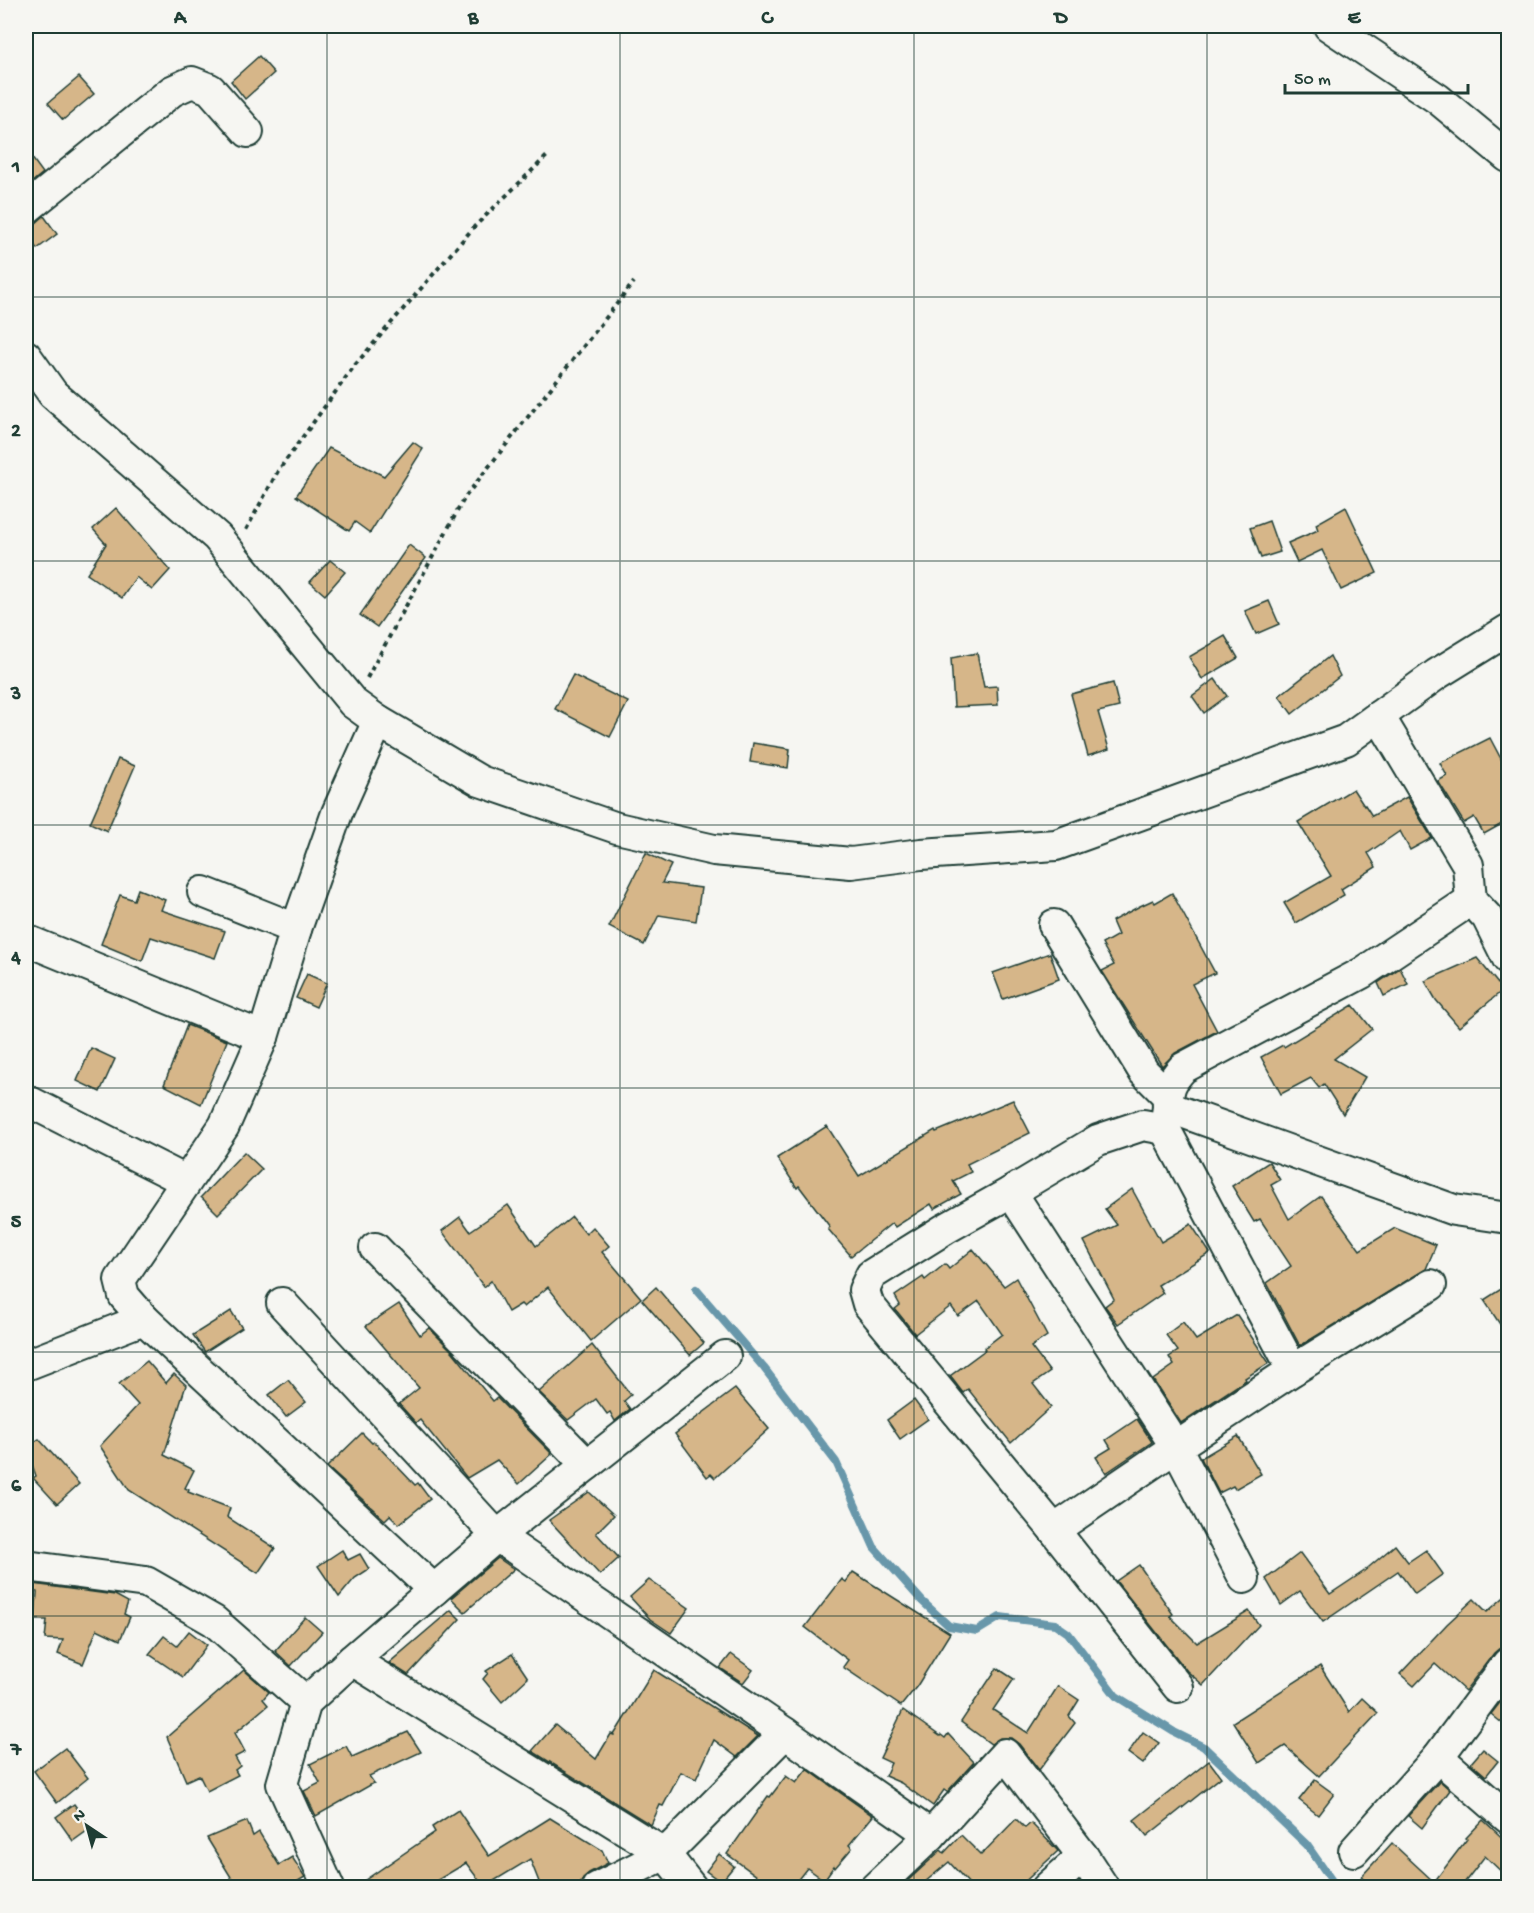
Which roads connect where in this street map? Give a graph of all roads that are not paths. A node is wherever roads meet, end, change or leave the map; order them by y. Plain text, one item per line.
1 (1329, 26) edge
2 (1368, 35) edge
3 (248, 132) dead end
4 (1509, 157) edge
5 (26, 209) edge
6 (26, 356) edge
7 (1509, 630) edge
8 (1379, 716) junction
9 (378, 721) junction
10 (203, 892) dead end
11 (1471, 900) junction
12 (1054, 926) dead end
13 (296, 929) junction
14 (26, 940) edge
15 (1509, 959) edge
16 (263, 1037) junction
17 (26, 1100) edge
18 (1167, 1110) junction
19 (186, 1182) junction
20 (1011, 1192) junction
21 (1509, 1218) edge
22 (375, 1248) dead end
23 (1431, 1286) dead end
24 (282, 1303) dead end
25 (144, 1320) junction
26 (724, 1356) dead end
27 (26, 1365) edge
28 (1293, 1370) junction
29 (1176, 1448) junction
30 (587, 1465) junction
31 (1054, 1530) junction
32 (497, 1536) junction
33 (26, 1566) edge
34 (1244, 1578) dead end
35 (434, 1590) junction
36 (351, 1660) junction
37 (1509, 1663) edge
38 (1178, 1687) dead end
39 (306, 1702) junction
40 (785, 1733) junction
41 (1438, 1757) junction
42 (1509, 1818) edge
43 (931, 1834) junction
44 (1354, 1851) dead end
45 (665, 1854) junction
46 (1083, 1856) junction
47 (329, 1887) edge
48 (597, 1887) edge
49 (692, 1887) edge
50 (874, 1887) edge
51 (1047, 1887) edge
52 (1104, 1887) edge

1 - 2 street
2 - 4 street
3 - 5 street
6 - 9 street
7 - 8 street
8 - 9 street
8 - 11 street
9 - 13 street
10 - 13 street
11 - 15 street
11 - 18 street
12 - 18 street
13 - 16 street
14 - 16 street
16 - 19 street
17 - 19 street
18 - 20 street
18 - 21 street
18 - 28 street
19 - 25 street
20 - 29 street
20 - 31 street
22 - 30 street
23 - 28 street
24 - 32 street
25 - 27 street
25 - 35 street
26 - 30 street
28 - 29 street
29 - 31 street
29 - 34 street
30 - 32 street
31 - 38 street
32 - 35 street
32 - 40 street
33 - 39 street
35 - 36 street
36 - 39 street
36 - 45 street
37 - 41 street
39 - 47 street
40 - 43 street
40 - 45 street
41 - 42 street
41 - 44 street
43 - 46 street
43 - 50 street
45 - 48 street
45 - 49 street
46 - 51 street
46 - 52 street

